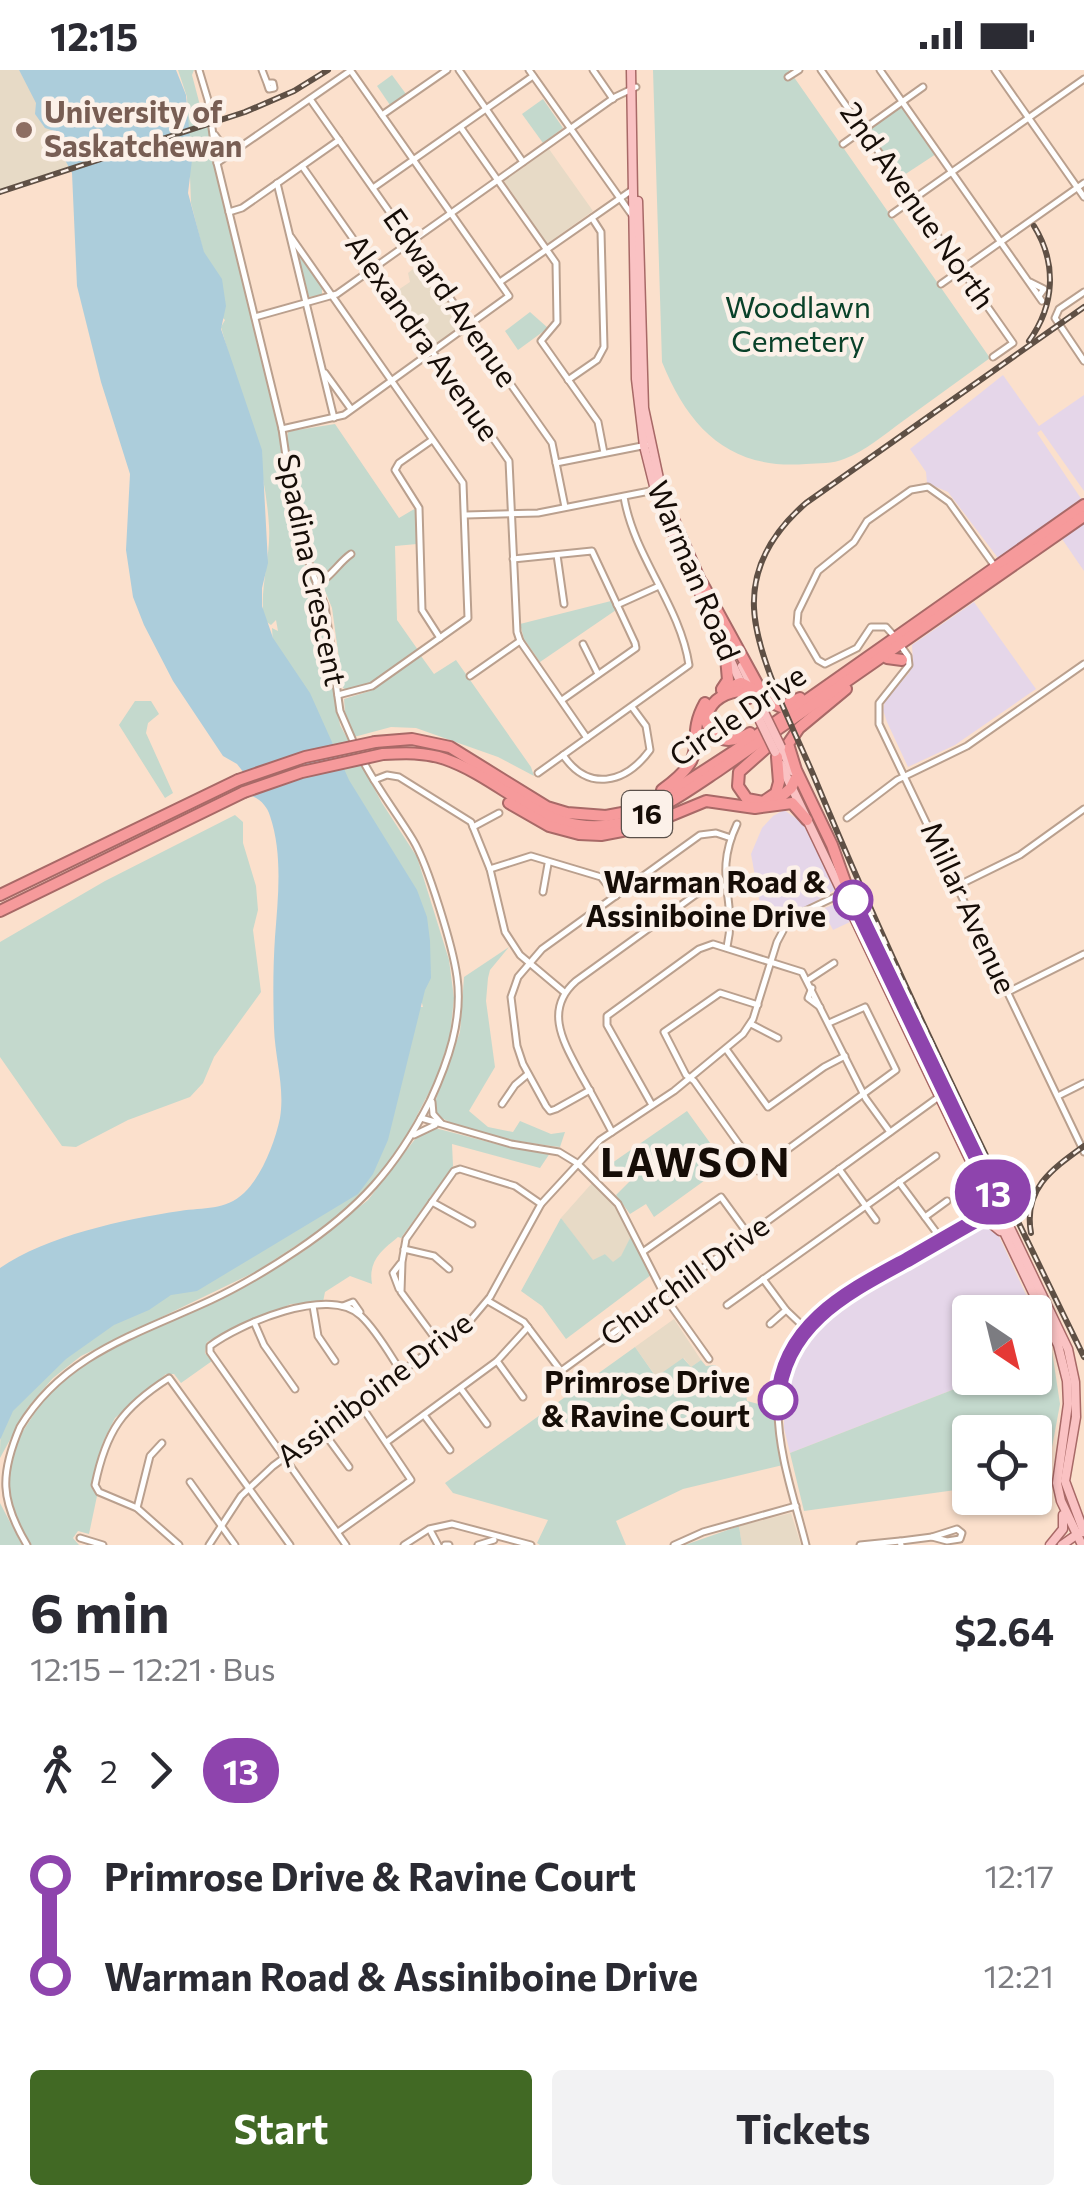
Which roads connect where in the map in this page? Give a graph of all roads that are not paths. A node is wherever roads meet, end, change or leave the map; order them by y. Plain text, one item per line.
1 (199, 70) edge
2 (262, 70) edge
3 (352, 70) edge
4 (447, 70) edge
5 (459, 70) edge
6 (593, 70) edge
7 (633, 70) edge
8 (798, 70) edge
9 (821, 70) edge
10 (880, 70) edge
11 (995, 70) edge
12 (531, 73) edge
13 (788, 77) dead end
14 (1084, 79) edge
15 (267, 83) dead end
16 (923, 86) dead end
17 (633, 88) junction
18 (310, 99) junction
19 (613, 99) junction
20 (903, 102) junction
21 (487, 110) junction
22 (382, 115) junction
23 (1028, 118) junction
24 (461, 128) junction
25 (212, 130) junction
26 (571, 130) junction
27 (863, 130) junction
28 (339, 140) junction
29 (843, 144) dead end
30 (239, 149) junction
31 (414, 160) junction
32 (524, 162) junction
33 (217, 163) junction
34 (302, 166) junction
35 (952, 172) junction
36 (498, 181) junction
37 (277, 183) junction
38 (1081, 186) edge
39 (373, 188) junction
40 (633, 190) junction
41 (1084, 197) edge
42 (618, 198) junction
43 (912, 200) junction
44 (229, 212) junction
45 (892, 214) dead end
46 (452, 215) junction
47 (592, 218) junction
48 (636, 219) junction
49 (290, 237) junction
50 (1001, 242) junction
51 (412, 243) junction
52 (546, 250) junction
53 (374, 269) junction
54 (961, 269) junction
55 (500, 282) junction
56 (941, 284) dead end
57 (1084, 292) edge
58 (332, 296) junction
59 (1040, 299) dead end
60 (307, 304) junction
61 (255, 317) junction
62 (470, 326) junction
63 (432, 352) junction
64 (993, 357) dead end
65 (1084, 361) edge
66 (324, 371) junction
67 (568, 380) junction
68 (392, 381) junction
69 (350, 410) junction
70 (334, 418) junction
71 (282, 429) junction
72 (432, 440) junction
73 (647, 445) junction
74 (604, 454) junction
75 (556, 462) junction
76 (658, 489) junction
77 (624, 497) junction
78 (1084, 505) edge
79 (565, 507) junction
80 (512, 514) junction
81 (466, 516) junction
82 (1084, 516) edge
83 (350, 554) dead end
84 (557, 555) junction
85 (514, 559) junction
86 (998, 570) junction
87 (702, 583) junction
88 (316, 584) junction
89 (659, 586) junction
90 (564, 604) dead end
91 (618, 605) junction
92 (440, 638) junction
93 (520, 641) junction
94 (583, 644) dead end
95 (724, 646) junction
96 (895, 647) junction
97 (868, 656) junction
98 (1084, 664) edge
99 (598, 674) junction
100 (470, 676) dead end
101 (858, 678) junction
102 (742, 682) junction
103 (721, 690) junction
104 (338, 694) junction
105 (751, 694) junction
106 (800, 698) junction
107 (562, 700) junction
108 (632, 706) junction
109 (800, 720) junction
110 (588, 738) junction
111 (778, 752) junction
112 (563, 755) junction
113 (470, 771) junction
114 (538, 772) dead end
115 (905, 776) junction
116 (374, 780) junction
117 (794, 783) junction
118 (766, 807) junction
119 (1084, 809) edge
120 (633, 811) junction
121 (499, 813) dead end
122 (847, 818) dead end
123 (808, 820) junction
124 (737, 824) dead end
125 (474, 827) junction
126 (601, 834) junction
127 (731, 838) junction
128 (548, 864) junction
129 (490, 868) junction
130 (724, 886) junction
131 (957, 886) junction
132 (845, 891) junction
133 (543, 892) dead end
134 (0, 893) edge
135 (616, 896) junction
136 (0, 911) edge
137 (726, 947) junction
138 (1084, 954) edge
139 (772, 961) junction
140 (527, 962) junction
141 (834, 963) dead end
142 (808, 980) junction
143 (565, 992) junction
144 (1008, 992) junction
145 (758, 1005) junction
146 (829, 1023) junction
147 (750, 1024) junction
148 (778, 1038) dead end
149 (726, 1048) junction
150 (845, 1056) junction
151 (528, 1074) junction
152 (690, 1078) junction
153 (1084, 1083) edge
154 (434, 1090) junction
155 (590, 1090) junction
156 (864, 1095) junction
157 (941, 1096) junction
158 (1058, 1096) junction
159 (502, 1104) dead end
160 (652, 1106) junction
161 (421, 1118) junction
162 (443, 1125) junction
163 (612, 1132) junction
164 (890, 1132) junction
165 (965, 1133) junction
166 (409, 1141) junction
167 (1084, 1152) edge
168 (936, 1156) dead end
169 (972, 1162) junction
170 (577, 1163) junction
171 (838, 1169) junction
172 (900, 1182) junction
173 (947, 1201) dead end
174 (432, 1202) junction
175 (542, 1204) junction
176 (866, 1206) junction
177 (997, 1209) junction
178 (925, 1217) junction
179 (876, 1220) dead end
180 (472, 1224) dead end
181 (968, 1226) junction
182 (832, 1230) junction
183 (748, 1234) junction
184 (839, 1240) dead end
185 (942, 1240) junction
186 (1009, 1244) junction
187 (404, 1249) junction
188 (644, 1251) junction
189 (798, 1255) junction
190 (805, 1265) dead end
191 (449, 1269) dead end
192 (764, 1280) junction
193 (664, 1294) junction
194 (488, 1301) junction
195 (727, 1305) dead end
196 (312, 1306) junction
197 (786, 1310) junction
198 (254, 1322) junction
199 (770, 1324) dead end
200 (528, 1327) junction
201 (806, 1329) junction
202 (440, 1345) junction
203 (709, 1359) dead end
204 (335, 1361) dead end
205 (497, 1361) junction
206 (402, 1372) junction
207 (295, 1388) dead end
208 (461, 1388) junction
209 (523, 1397) dead end
210 (360, 1404) junction
211 (424, 1416) junction
212 (487, 1424) dead end
213 (322, 1430) junction
214 (387, 1442) junction
215 (162, 1443) dead end
216 (450, 1450) dead end
217 (284, 1457) junction
218 (348, 1467) dead end
219 (190, 1482) dead end
220 (250, 1487) junction
221 (1061, 1500) junction
222 (796, 1506) junction
223 (137, 1508) junction
224 (222, 1526) junction
225 (1081, 1527) edge
226 (429, 1529) junction
227 (338, 1533) junction
228 (932, 1537) junction
229 (80, 1538) dead end
230 (495, 1540) edge
231 (901, 1543) edge
232 (527, 1544) edge
233 (27, 1545) edge
234 (103, 1545) edge
235 (180, 1545) edge
236 (208, 1545) edge
237 (235, 1545) edge
238 (290, 1545) edge
239 (346, 1545) edge
240 (404, 1545) edge
241 (444, 1545) edge
242 (478, 1545) edge
243 (674, 1545) edge
244 (806, 1545) edge
245 (860, 1545) edge
246 (1050, 1545) edge
247 (1062, 1545) edge
248 (1082, 1545) edge

1 - 25 street, Spadina Crescent
2 - 15 street
3 - 18 street
3 - 22 street
4 - 22 street
5 - 21 street
6 - 19 street
7 - 17 main road, Warman Road
8 - 13 street
9 - 27 street, 2nd Avenue North
10 - 20 street
11 - 23 street
12 - 21 street
12 - 26 street
14 - 23 street
16 - 20 street
17 - 19 street
17 - 40 main road, Warman Road
17 - 48 main road, Warman Road
18 - 28 street, Edward Avenue
18 - 30 street
19 - 26 street
20 - 27 street
20 - 35 street
21 - 24 street
21 - 32 street
22 - 31 street
23 - 35 street
23 - 38 street
24 - 31 street
24 - 36 street
25 - 30 street
25 - 33 street, Spadina Crescent
26 - 32 street
26 - 42 street
27 - 29 street
27 - 43 street, 2nd Avenue North
28 - 34 street
28 - 39 street, Edward Avenue
30 - 33 street
31 - 39 street
31 - 46 street
32 - 36 street
33 - 44 street, Spadina Crescent
34 - 37 street
34 - 53 street, Alexandra Avenue
35 - 43 street
35 - 50 street
36 - 46 street
36 - 52 street
37 - 44 street
37 - 49 street
38 - 41 street
38 - 50 street
39 - 51 street, Edward Avenue
40 - 42 street
40 - 48 main road, Warman Road
42 - 47 street
42 - 48 street
43 - 45 street
43 - 54 street, 2nd Avenue North
44 - 61 street, Spadina Crescent
46 - 51 street
46 - 55 street
47 - 52 street
47 - 67 street
48 - 73 main road, Warman Road
49 - 58 street
49 - 60 street
50 - 54 street
50 - 59 street
51 - 53 street
51 - 62 street, Edward Avenue
52 - 55 street
52 - 67 street
53 - 58 street
53 - 63 street, Alexandra Avenue
54 - 56 street
54 - 64 street, 2nd Avenue North
55 - 62 street
57 - 65 street
58 - 60 street
58 - 68 street
60 - 61 street
60 - 66 street
61 - 71 street, Spadina Crescent
62 - 63 street
62 - 75 street, Edward Avenue
63 - 68 street
63 - 80 street, Alexandra Avenue
66 - 69 street
66 - 70 street
67 - 74 street
68 - 69 street
68 - 72 street
69 - 70 street
70 - 71 street
71 - 88 street, Spadina Crescent
72 - 81 street
72 - 92 street
73 - 74 street
73 - 76 main road, Warman Road
74 - 75 street
75 - 79 street, Edward Avenue
76 - 77 street
76 - 87 main road, Warman Road
76 - 95 main road, Warman Road
77 - 79 street
77 - 89 street
78 - 86 highway, Circle Drive / 16
79 - 80 street
80 - 81 street
80 - 85 street, Alexandra Avenue
81 - 92 street
82 - 86 highway, Circle Drive / 16
83 - 88 street
84 - 85 street
84 - 90 street
84 - 91 street
85 - 93 street, Alexandra Avenue
86 - 96 highway, Circle Drive / 16
86 - 96 highway, Circle Drive / 16
86 - 96 street
87 - 105 main road, Warman Road
87 - 106 highway
88 - 104 street, Spadina Crescent
89 - 91 street
89 - 108 street
91 - 99 street
92 - 104 street
93 - 100 street
93 - 107 street, Alexandra Avenue
94 - 99 street
95 - 102 main road, Warman Road
95 - 103 highway
96 - 97 highway, Circle Drive / 16
96 - 101 highway
96 - 113 highway, Circle Drive / 16
96 - 115 street, Millar Avenue
97 - 106 highway
97 - 120 highway, Circle Drive / 16
98 - 115 street
99 - 107 street
101 - 109 highway
101 - 132 highway
102 - 103 highway
102 - 105 highway
103 - 120 highway
104 - 116 street, Spadina Crescent
105 - 106 highway
105 - 111 main road, Warman Road, bridge
107 - 110 street, Alexandra Avenue
108 - 110 street
108 - 112 street
109 - 111 highway
109 - 126 highway
110 - 112 street
111 - 117 main road, Warman Road
112 - 114 street
113 - 126 highway
113 - 136 highway, Circle Drive / 16, bridge
115 - 122 street
115 - 131 street, Millar Avenue
116 - 125 street
116 - 154 street, Spadina Crescent
117 - 118 highway
117 - 123 main road, Warman Road
117 - 132 main road, Warman Road
118 - 123 highway
118 - 126 highway
119 - 131 street
120 - 134 highway, Circle Drive / 16, bridge
121 - 125 street
123 - 132 main road, Warman Road
124 - 127 street
125 - 129 street
127 - 130 street
127 - 135 street
128 - 129 street
128 - 133 street
128 - 135 street
129 - 140 street
130 - 137 street
130 - 143 street
131 - 144 street, Millar Avenue
132 - 139 street, Assiniboine Drive
132 - 157 main road, Warman Road
132 - 165 main road, Warman Road
135 - 140 street
137 - 139 street
137 - 160 street
138 - 144 street
139 - 142 street
139 - 145 street, Assiniboine Drive
140 - 143 street
140 - 151 street
141 - 142 street
142 - 146 street
143 - 155 street
144 - 158 street, Millar Avenue
145 - 147 street, Assiniboine Drive
145 - 152 street
146 - 150 street
146 - 156 street
147 - 148 street
147 - 149 street, Assiniboine Drive
149 - 150 street
149 - 152 street, Assiniboine Drive
150 - 156 street
151 - 155 street
151 - 159 street
152 - 156 street
152 - 160 street, Assiniboine Drive
153 - 158 street
154 - 161 street, Spadina Crescent
154 - 162 street
155 - 163 street
156 - 164 street
157 - 164 street, Churchill Drive
157 - 165 main road
157 - 169 main road, Warman Road
158 - 167 street, Millar Avenue
160 - 163 street, Assiniboine Drive
161 - 162 street
161 - 166 street, Spadina Crescent
162 - 166 street
162 - 170 street
163 - 170 street, Assiniboine Drive
164 - 171 street, Churchill Drive
165 - 177 main road, Warman Road
166 - 233 street, Spadina Crescent
168 - 172 street
169 - 177 main road, Warman Road
169 - 181 main road
170 - 175 street, Assiniboine Drive
170 - 188 street
171 - 176 street
171 - 183 street, Churchill Drive
172 - 176 street
172 - 178 street
173 - 178 street
174 - 175 street
174 - 180 street
174 - 187 street
175 - 194 street, Assiniboine Drive
176 - 179 street
176 - 182 street
177 - 181 street
177 - 186 main road, Warman Road
177 - 225 main road, Warman Road
178 - 185 street
181 - 185 street
181 - 186 main road
182 - 184 street
182 - 189 street
183 - 188 street
183 - 193 street, Churchill Drive
185 - 201 street
186 - 221 main road, Warman Road
187 - 191 street
187 - 202 street
188 - 193 street
189 - 190 street
189 - 192 street
192 - 195 street
192 - 197 street
193 - 200 street, Churchill Drive
193 - 203 street
194 - 200 street, Churchill Drive
194 - 202 street, Assiniboine Drive
196 - 198 street
196 - 204 street
196 - 206 street
197 - 199 street
197 - 201 street
198 - 207 street
198 - 217 street
200 - 205 street
201 - 222 street
202 - 206 street, Assiniboine Drive
205 - 208 street
205 - 209 street
206 - 210 street, Assiniboine Drive
208 - 211 street
208 - 212 street
210 - 213 street, Assiniboine Drive
210 - 214 street
211 - 214 street
211 - 216 street
213 - 217 street, Assiniboine Drive
213 - 218 street
214 - 227 street
215 - 223 street
217 - 220 street, Assiniboine Drive
217 - 227 street
219 - 224 street
220 - 223 street
220 - 224 street, Assiniboine Drive
220 - 238 street
221 - 225 main road, Warman Road
221 - 246 main road
222 - 243 street
222 - 244 street
223 - 235 street
224 - 236 street, Assiniboine Drive
224 - 237 street
225 - 246 main road
225 - 247 main road
225 - 248 main road, Warman Road
226 - 230 street
226 - 240 street
226 - 241 street
227 - 239 street
228 - 228 street
228 - 231 street
229 - 234 street
230 - 232 street
230 - 242 street
231 - 245 street

